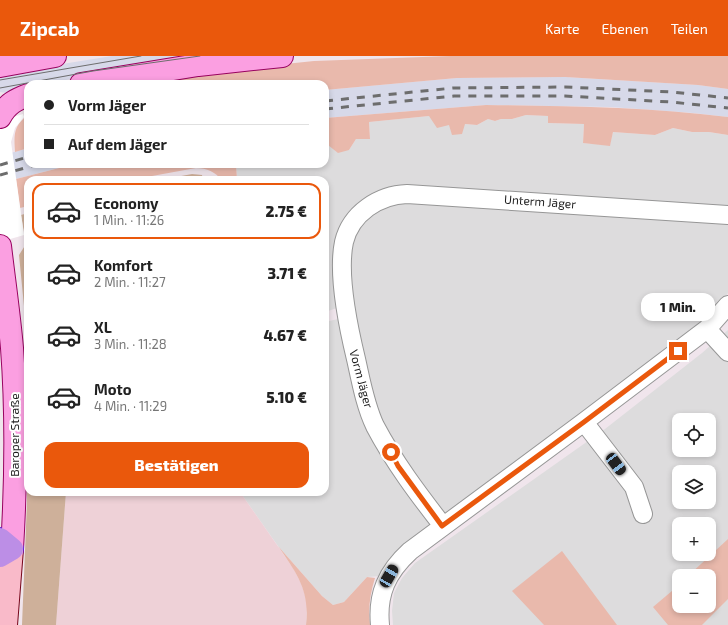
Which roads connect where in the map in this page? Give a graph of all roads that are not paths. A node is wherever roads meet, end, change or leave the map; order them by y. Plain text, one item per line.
1 (55, 56) edge
2 (282, 56) edge
3 (0, 66) edge
4 (106, 80) edge
5 (24, 95) edge
6 (24, 96) edge
7 (0, 99) edge
8 (0, 117) edge
9 (359, 215) joint
10 (728, 215) edge
11 (0, 246) edge
12 (728, 305) edge
13 (707, 329) junction
14 (728, 352) edge
15 (584, 422) junction
16 (644, 514) dead end
17 (442, 526) junction
18 (4, 548) edge
19 (6, 625) edge
20 (380, 625) edge

1 - 3 main road
2 - 4 main road
5 - 7 main road
6 - 8 main road
9 - 10 street, Unterm Jäger
9 - 17 street, Vorm Jäger
11 - 18 main road, Baroper Straße
12 - 13 street
13 - 14 street
13 - 15 street
15 - 16 street
15 - 17 street
17 - 20 street
18 - 19 main road, Baroper Straße

